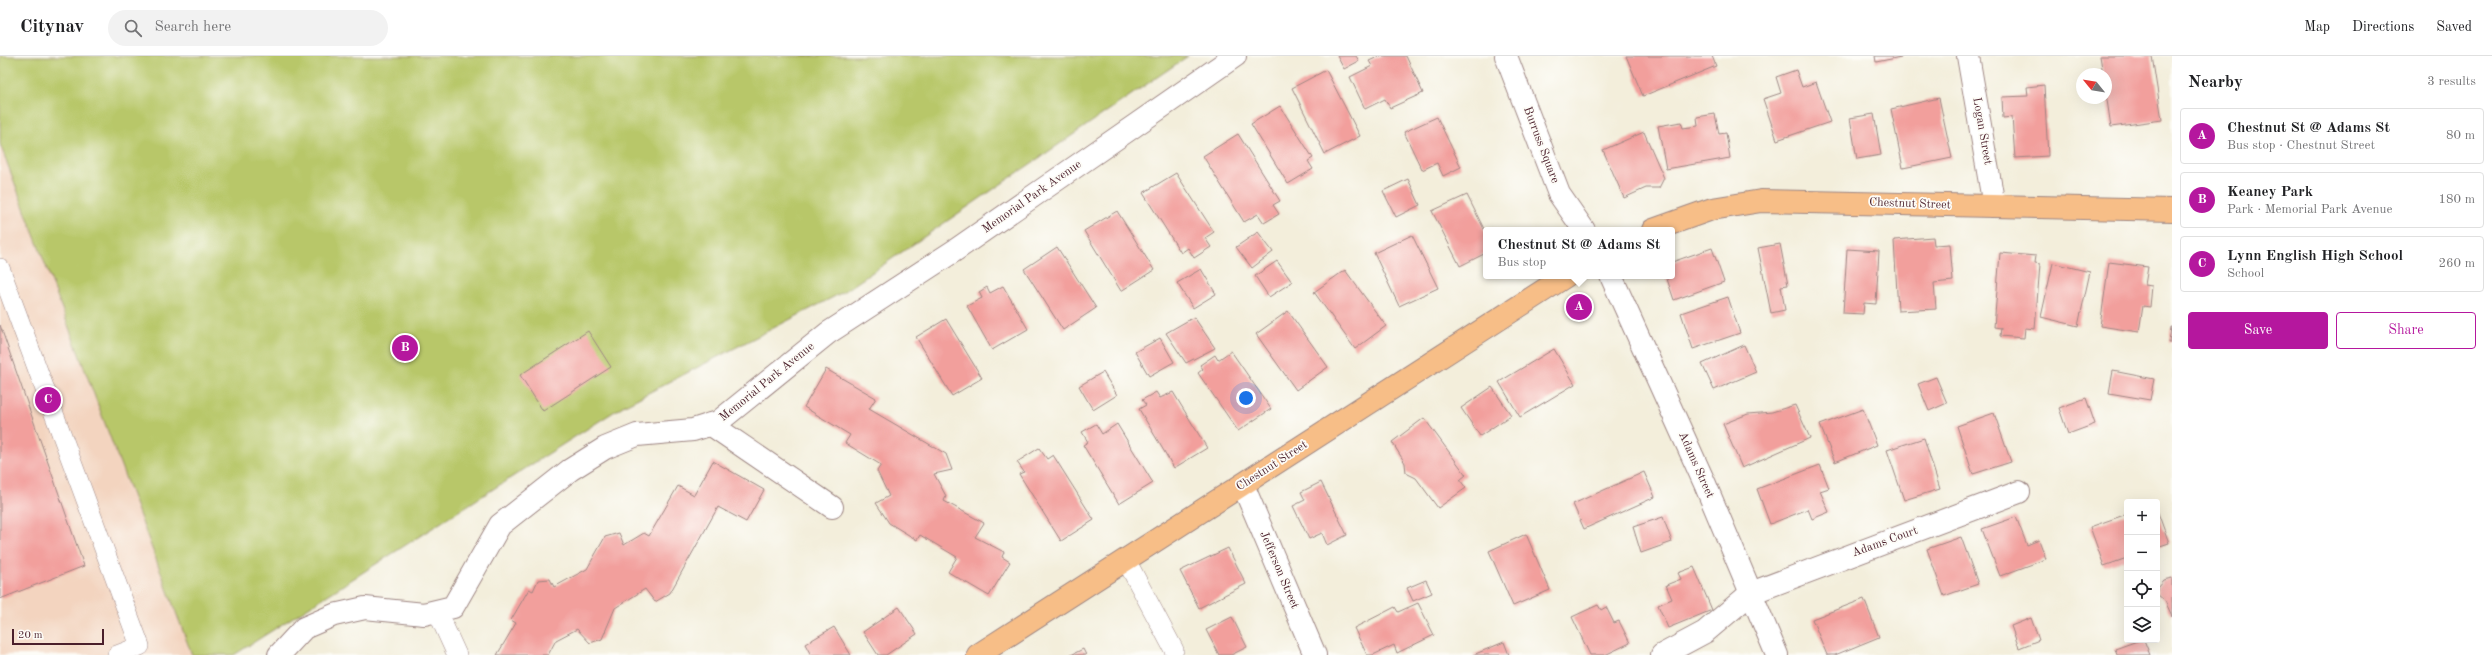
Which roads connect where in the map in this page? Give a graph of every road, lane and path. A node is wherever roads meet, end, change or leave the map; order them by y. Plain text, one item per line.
1 (1235, 56) edge
2 (1506, 56) edge
3 (1968, 56) edge
4 (1994, 206) junction
5 (2172, 210) edge
6 (1582, 227) edge
7 (1661, 227) edge
8 (0, 268) edge
9 (1561, 279) edge
10 (1612, 279) edge
11 (710, 424) junction
12 (1243, 485) junction
13 (2019, 492) dead end
14 (832, 507) dead end
15 (1126, 560) junction
16 (1751, 593) junction
17 (437, 611) junction
18 (1174, 650) dead end
19 (141, 651) edge
20 (117, 655) edge
21 (279, 655) edge
22 (457, 655) edge
23 (978, 655) edge
24 (1315, 655) edge
25 (1662, 655) edge
26 (1777, 655) edge

1 - 11 street, Memorial Park Avenue
2 - 6 street, Burruss Square
3 - 4 street, Logan Street
4 - 5 main road, Chestnut Street
4 - 7 main road, Chestnut Street
8 - 19 lane
9 - 12 main road, Chestnut Street
10 - 16 street, Adams Street
11 - 14 street
11 - 17 street, Memorial Park Avenue
12 - 15 main road, Chestnut Street
12 - 24 street, Jefferson Street
13 - 16 street, Adams Court
15 - 18 lane
15 - 23 main road, Chestnut Street
16 - 25 street, Adams Court
16 - 26 street, Adams Street
17 - 21 street, Memorial Park Avenue
17 - 22 lane
19 - 20 lane

